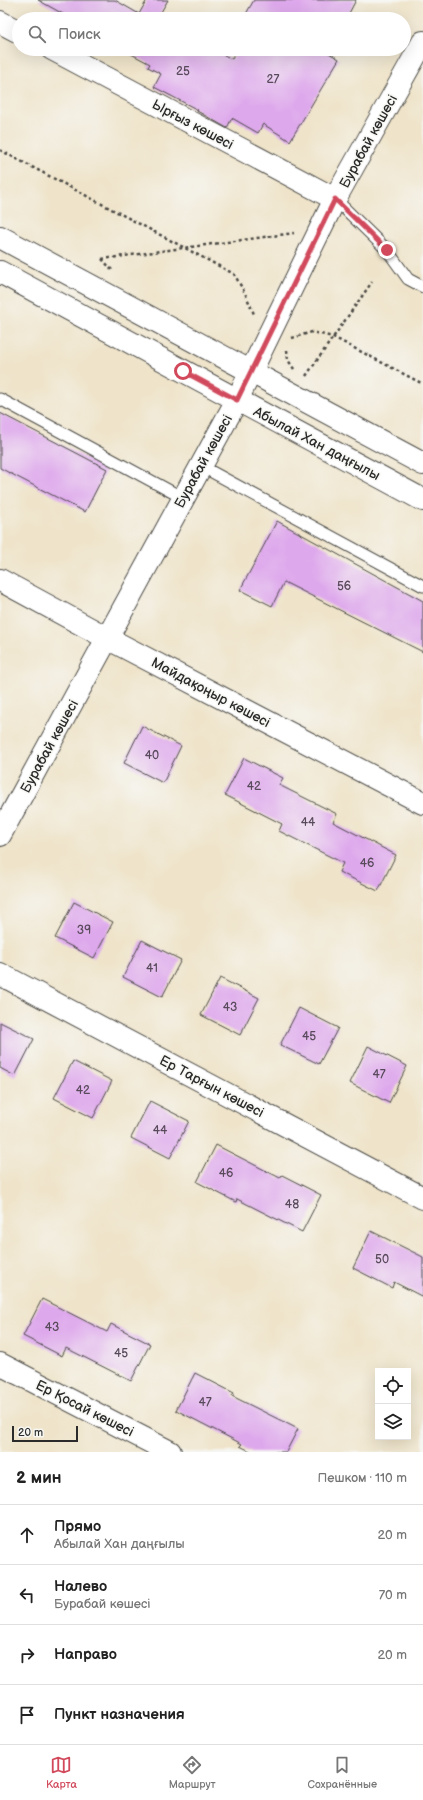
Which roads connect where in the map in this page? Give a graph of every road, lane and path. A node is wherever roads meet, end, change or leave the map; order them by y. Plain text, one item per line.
1 (0, 22) edge
2 (12, 28) edge
3 (423, 42) edge
4 (65, 56) edge
5 (0, 150) edge
6 (335, 199) junction
7 (298, 233) dead end
8 (0, 237) edge
9 (186, 249) junction
10 (0, 272) edge
11 (116, 276) dead end
12 (372, 282) dead end
13 (423, 287) edge
14 (255, 318) dead end
15 (333, 337) junction
16 (288, 339) dead end
17 (287, 344) dead end
18 (250, 372) junction
19 (423, 384) edge
20 (0, 399) edge
21 (237, 400) junction
22 (423, 464) edge
23 (201, 466) junction
24 (183, 498) junction
25 (423, 500) edge
26 (0, 580) edge
27 (423, 586) edge
28 (107, 638) junction
29 (423, 803) edge
30 (0, 835) edge
31 (0, 974) edge
32 (423, 1198) edge
33 (0, 1364) edge
34 (170, 1452) edge

1 - 2 street
3 - 6 street, Бурабай көшесі
4 - 6 street, Ырғыз көшесі
5 - 9 path
6 - 13 lane
6 - 18 street, Бурабай көшесі
7 - 9 path
8 - 18 street
9 - 11 path
9 - 14 path
10 - 21 street, Абылай Хан даңғылы
12 - 15 path
15 - 16 path
15 - 17 path
15 - 19 path
18 - 21 street, Бурабай көшесі
18 - 22 street
20 - 24 lane
21 - 23 street, Бурабай көшесі
21 - 25 street, Абылай Хан даңғылы
23 - 24 street, Бурабай көшесі
23 - 27 lane
24 - 28 street, Бурабай көшесі
26 - 28 street, Майдақоңыр көшесі
28 - 29 street, Майдақоңыр көшесі
28 - 30 street, Бурабай көшесі
31 - 32 street, Ер Тарғын көшесі
33 - 34 street, Ер Қосай көшесі

